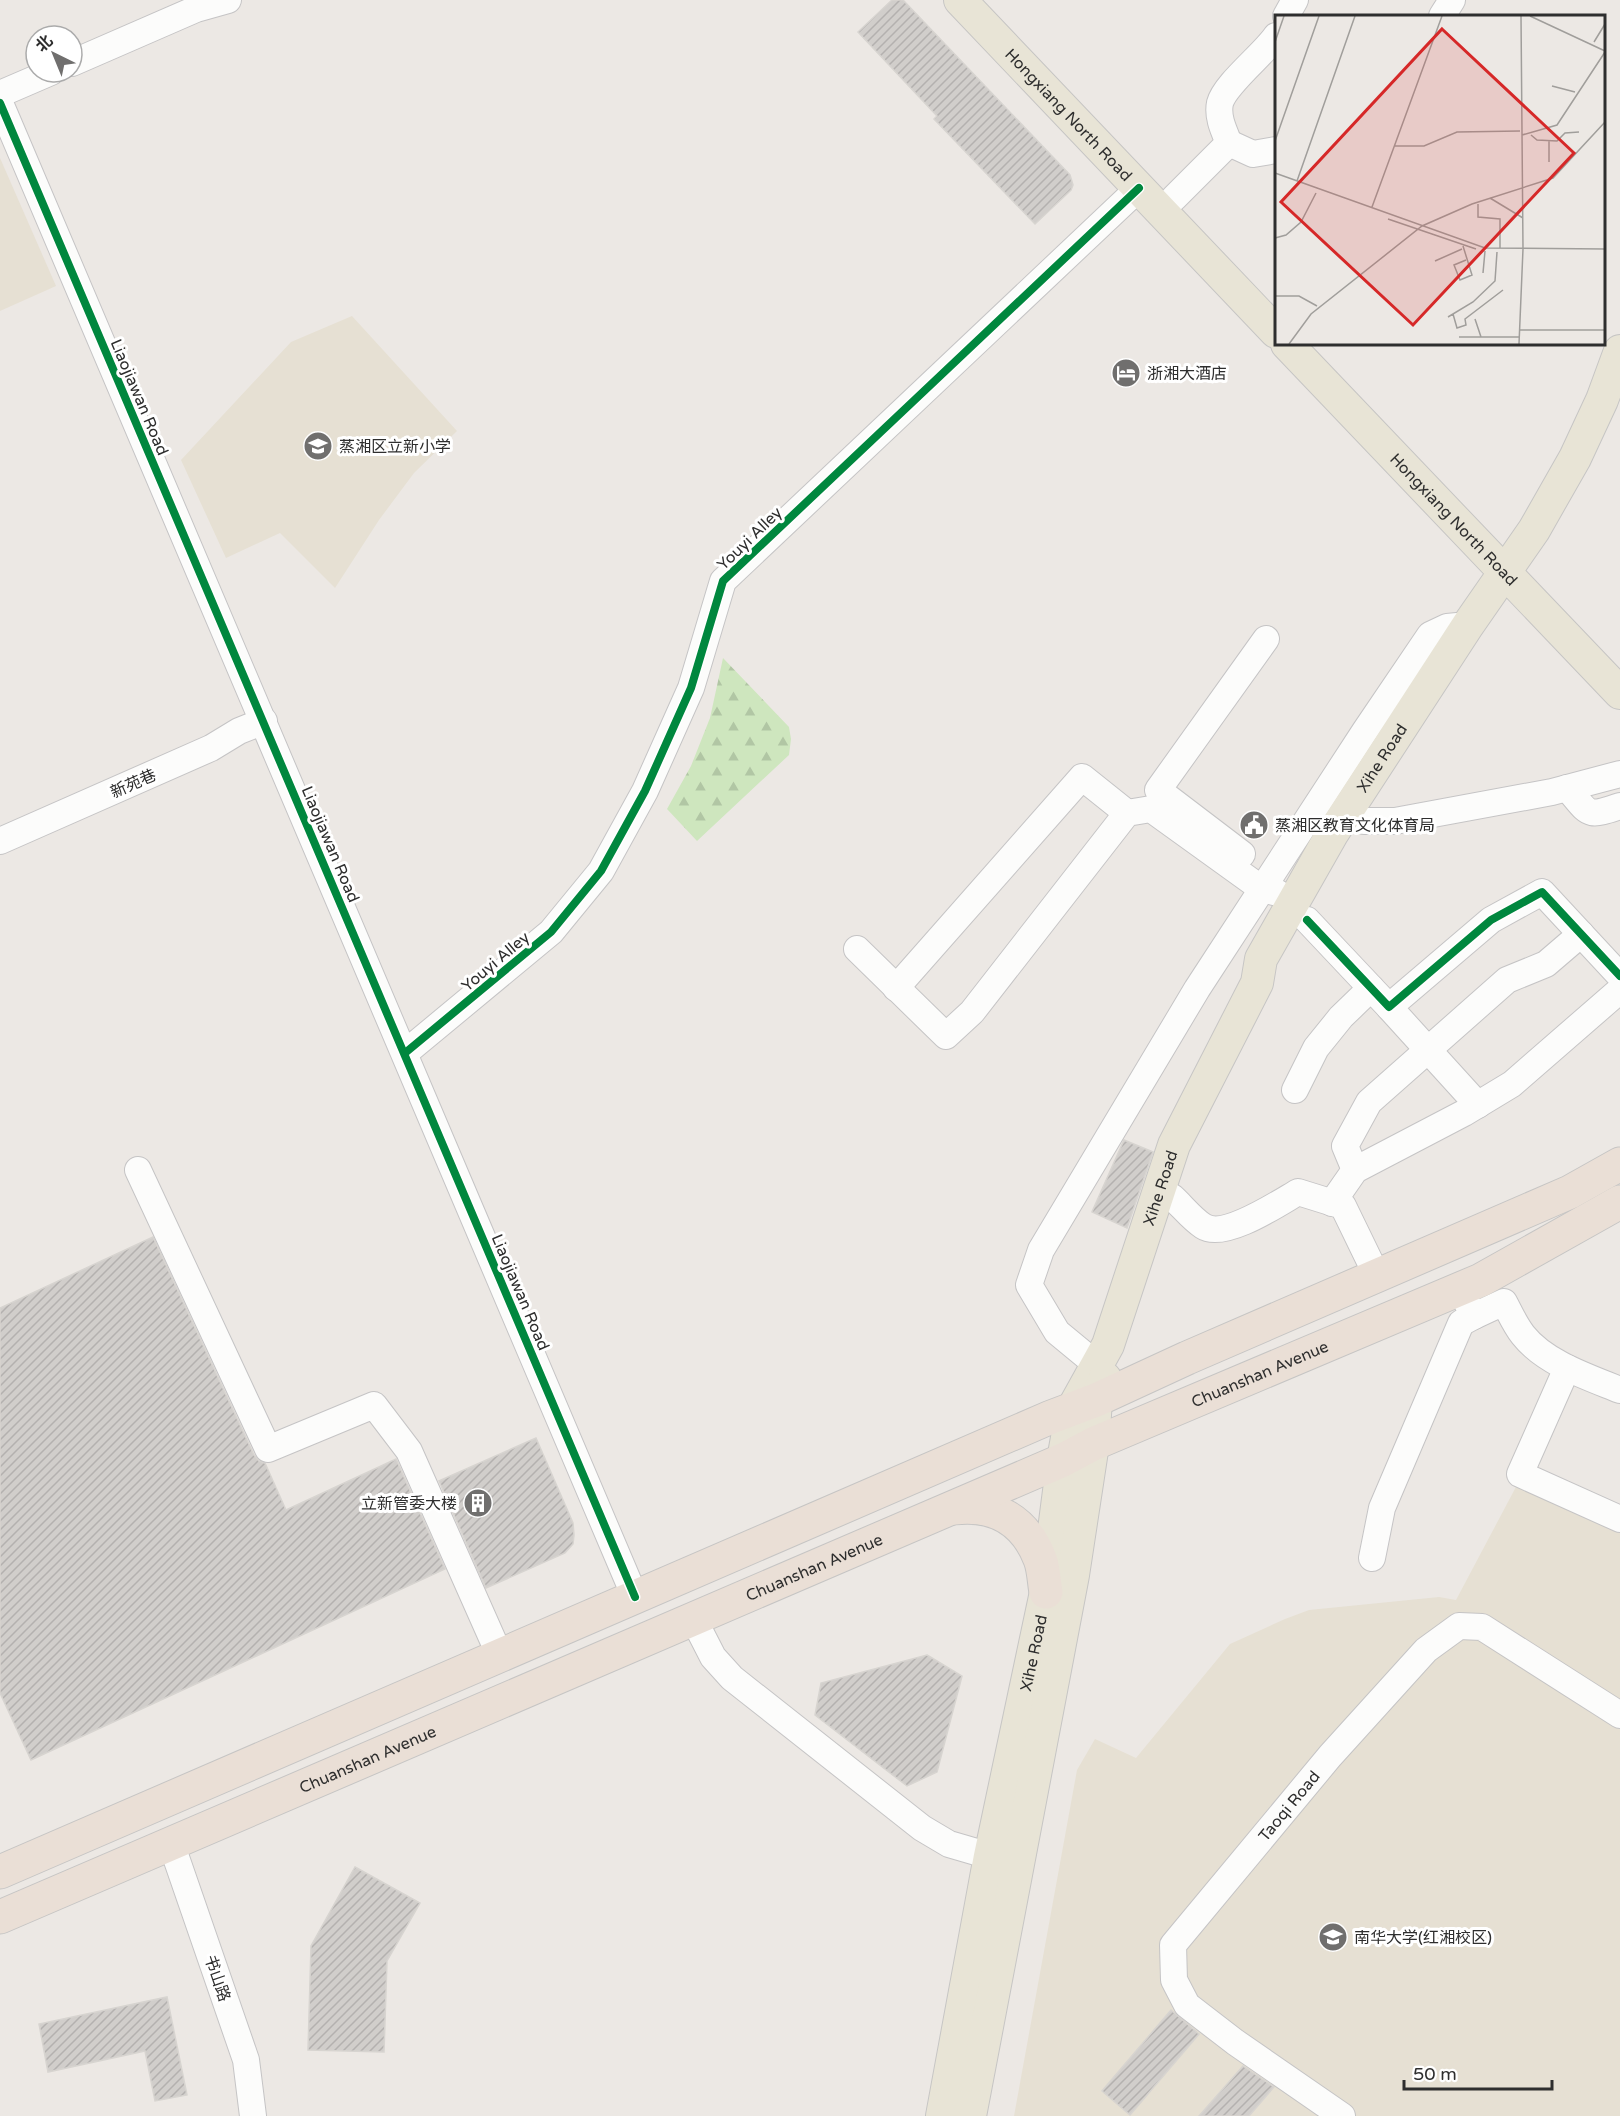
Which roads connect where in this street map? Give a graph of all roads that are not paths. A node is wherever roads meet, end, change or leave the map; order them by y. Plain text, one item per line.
1 (228, 0) edge
2 (960, 0) edge
3 (986, 0) edge
4 (1295, 0) edge
5 (1452, 0) edge
6 (1287, 15) edge
7 (1443, 15) edge
8 (1275, 37) edge
9 (84, 58) edge
10 (24, 84) edge
11 (0, 94) edge
12 (0, 103) edge
13 (1230, 143) junction
14 (1275, 150) edge
15 (1139, 188) junction
16 (1174, 198) junction
17 (1275, 305) edge
18 (1275, 331) edge
19 (1288, 345) edge
20 (1313, 345) edge
21 (1620, 351) edge
22 (1620, 405) edge
23 (1517, 572) junction
24 (1468, 625) junction
25 (1266, 639) dead end
26 (1620, 667) edge
27 (1620, 693) edge
28 (264, 721) junction
29 (1620, 774) edge
30 (1567, 788) junction
31 (1620, 806) edge
32 (1127, 813) junction
33 (1355, 817) junction
34 (0, 841) edge
35 (1266, 882) junction
36 (1306, 908) junction
37 (1581, 934) junction
38 (856, 949) dead end
39 (1620, 976) edge
40 (896, 988) junction
41 (1371, 988) junction
42 (1620, 990) edge
43 (1389, 1007) junction
44 (1428, 1050) junction
45 (405, 1053) junction
46 (1295, 1090) dead end
47 (1478, 1105) junction
48 (1620, 1164) edge
49 (138, 1170) dead end
50 (1355, 1170) junction
51 (1172, 1197) junction
52 (1620, 1202) edge
53 (1332, 1203) junction
54 (1377, 1276) junction
55 (1467, 1302) junction
56 (1097, 1365) junction
57 (1567, 1368) junction
58 (1620, 1390) edge
59 (1187, 1404) junction
60 (1084, 1405) junction
61 (1094, 1444) junction
62 (1063, 1460) junction
63 (946, 1508) junction
64 (1620, 1519) edge
65 (1372, 1558) dead end
66 (1073, 1575) junction
67 (1046, 1592) junction
68 (635, 1597) junction
69 (693, 1618) junction
70 (500, 1656) junction
71 (1620, 1715) edge
72 (171, 1844) junction
73 (990, 1856) junction
74 (0, 1872) edge
75 (0, 1917) edge
76 (253, 2116) edge
77 (942, 2116) edge
78 (970, 2116) edge
79 (1342, 2116) edge

1 - 9 street
2 - 15 main road, Hongxiang North Road
3 - 16 main road, Hongxiang North Road
4 - 6 street
5 - 7 street
8 - 13 street
10 - 11 street
12 - 28 street, Liaojiawan Road
13 - 14 street
13 - 16 street
15 - 18 main road, Hongxiang North Road
15 - 45 street, Youyi Alley
16 - 17 main road, Hongxiang North Road
19 - 23 main road, Hongxiang North Road
20 - 23 main road, Hongxiang North Road
21 - 23 main road, Xihe Road
22 - 23 main road, Xihe Road
23 - 24 main road, Xihe Road
23 - 26 main road, Hongxiang North Road
23 - 27 main road, Hongxiang North Road
23 - 33 main road, Xihe Road
24 - 33 main road, Xihe Road
24 - 35 street
25 - 35 street
28 - 34 street, 新苑巷
28 - 45 street, Liaojiawan Road
29 - 30 street
30 - 31 street
30 - 33 street
32 - 35 street
32 - 40 street
32 - 40 street
33 - 36 main road, Xihe Road
35 - 36 street
35 - 56 street
36 - 41 street
36 - 51 main road, Xihe Road
36 - 56 main road, Xihe Road
37 - 39 street
37 - 43 street
37 - 44 street
38 - 40 street
41 - 43 street
41 - 46 street
42 - 47 street
43 - 44 street
44 - 47 street
44 - 50 street
45 - 68 street, Liaojiawan Road
47 - 50 street
48 - 54 highway
49 - 70 street
50 - 53 street
51 - 53 street
51 - 60 main road, Xihe Road
52 - 55 highway, Chuanshan Avenue
53 - 54 street
54 - 60 highway
55 - 57 street
55 - 59 highway, Chuanshan Avenue
55 - 65 street
56 - 60 main road, Xihe Road
57 - 58 street
57 - 64 street
59 - 61 highway, Chuanshan Avenue
59 - 66 main road
60 - 61 main road, Xihe Road
60 - 62 main road, Xihe Road
60 - 68 highway
61 - 62 highway, Chuanshan Avenue
61 - 66 main road, Xihe Road
62 - 63 highway, Chuanshan Avenue
62 - 67 main road, Xihe Road
63 - 67 highway
63 - 69 highway, Chuanshan Avenue
66 - 78 main road, Xihe Road
67 - 73 main road, Xihe Road
68 - 70 highway
69 - 72 highway, Chuanshan Avenue
69 - 73 street
70 - 74 highway
71 - 79 street, Taoqi Road
72 - 75 highway, Chuanshan Avenue
72 - 76 street, 书山路
73 - 77 main road, Xihe Road

